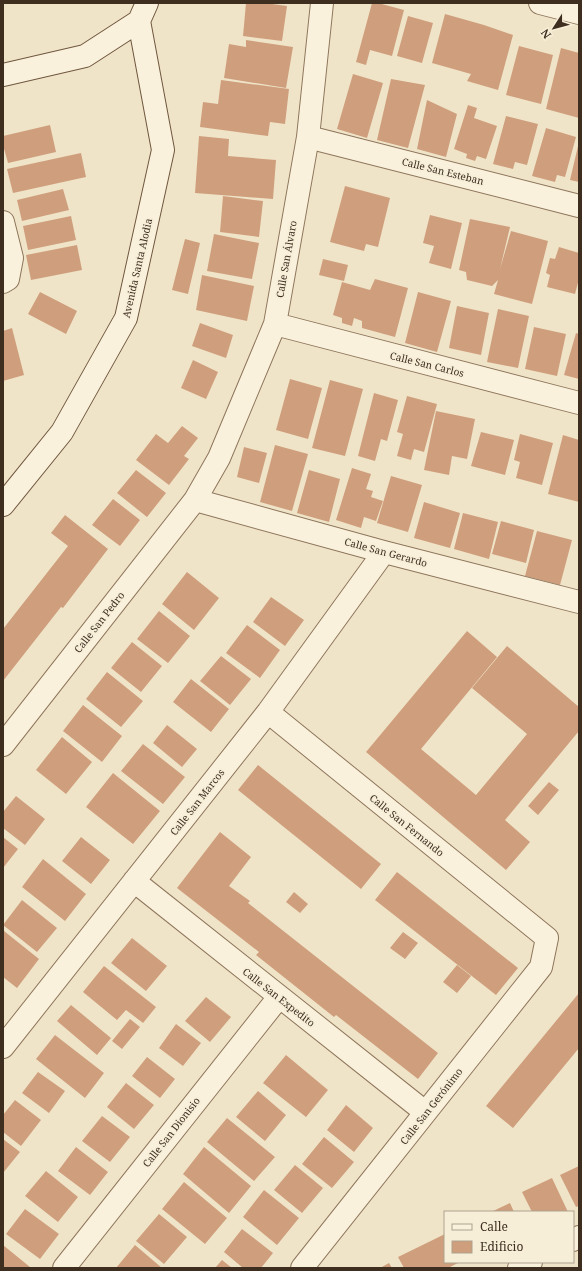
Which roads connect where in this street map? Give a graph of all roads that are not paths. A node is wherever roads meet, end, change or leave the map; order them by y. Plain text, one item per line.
1 (322, 3) edge
2 (540, 3) edge
3 (143, 12) edge
4 (579, 13) edge
5 (3, 75) edge
6 (308, 137) junction
7 (579, 206) edge
8 (3, 222) edge
9 (3, 282) edge
10 (275, 324) junction
11 (579, 403) edge
12 (195, 500) junction
13 (3, 505) edge
14 (384, 552) junction
15 (579, 602) edge
16 (268, 712) junction
17 (4, 741) edge
18 (134, 881) junction
19 (546, 938) joint
20 (279, 997) junction
21 (3, 1047) edge
22 (425, 1112) junction
23 (529, 1263) edge
24 (64, 1268) edge
25 (302, 1268) edge
26 (519, 1268) edge

1 - 6 street, Calle San Álvaro
2 - 4 street
3 - 5 street
3 - 13 street, Avenida Santa Alodia
6 - 7 street, Calle San Esteban
6 - 10 street, Calle San Álvaro
8 - 9 street
10 - 11 street, Calle San Carlos
10 - 12 street, Calle San Álvaro
12 - 14 street, Calle San Gerardo
12 - 17 street, Calle San Pedro
14 - 15 street, Calle San Gerardo
14 - 16 street, Calle San Marcos
16 - 18 street, Calle San Marcos
16 - 19 street, Calle San Fernando
18 - 20 street, Calle San Expedito
18 - 21 street, Calle San Marcos
19 - 22 street, Calle San Gerónimo
20 - 22 street, Calle San Expedito
20 - 24 street, Calle San Dionisio
22 - 25 street, Calle San Gerónimo
23 - 26 street

